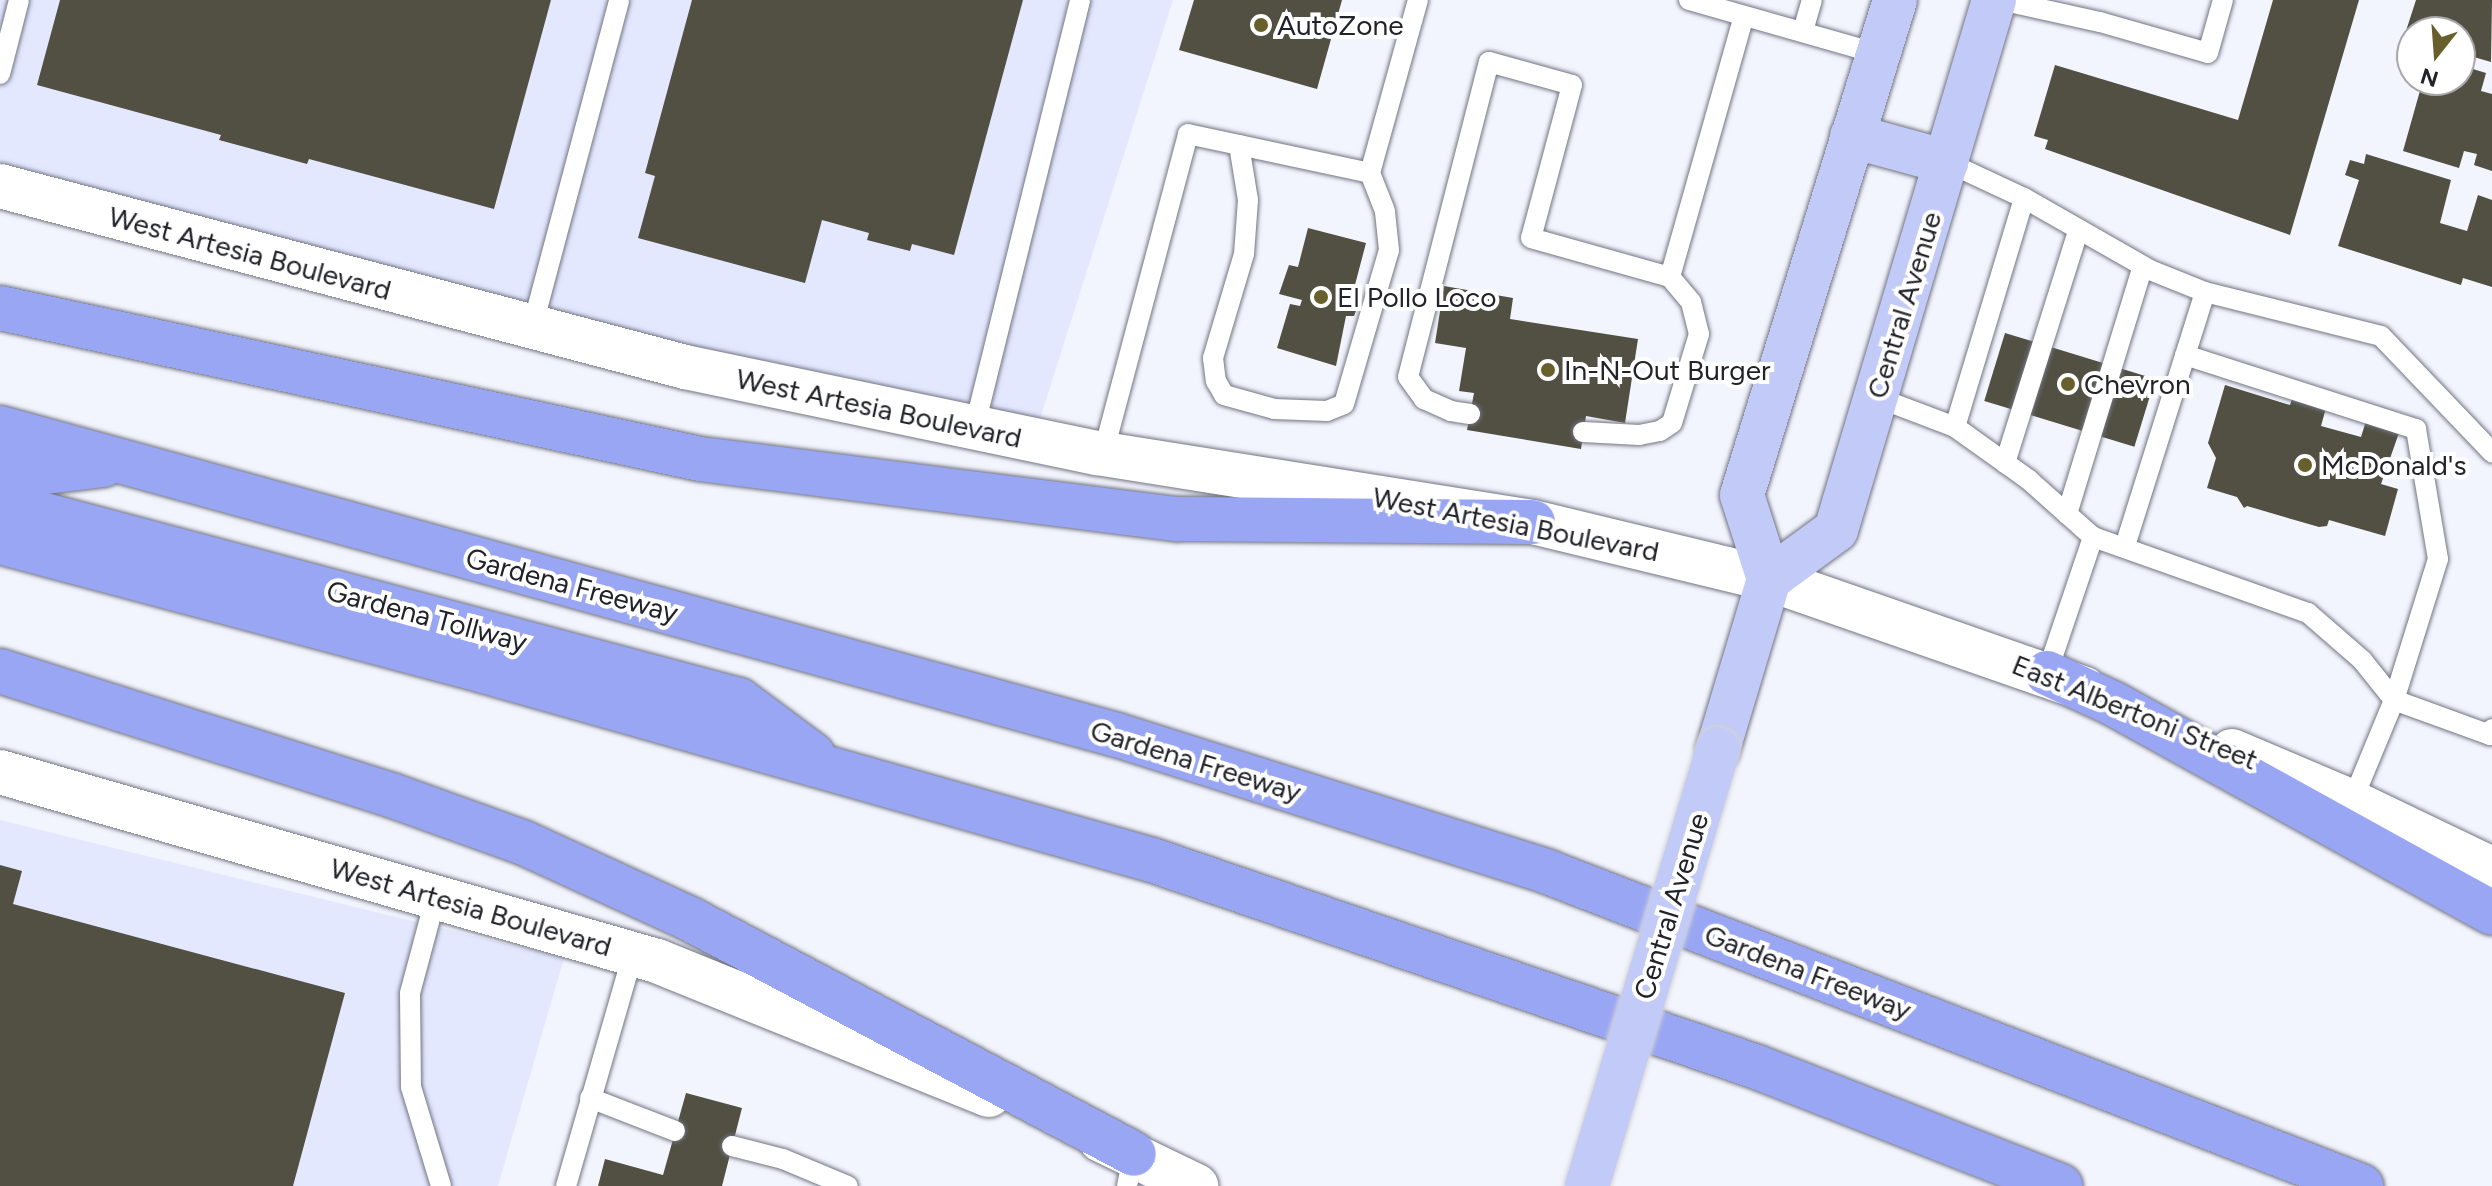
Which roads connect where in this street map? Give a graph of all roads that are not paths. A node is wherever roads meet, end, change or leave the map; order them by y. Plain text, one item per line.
1 (19, 0) edge
2 (619, 0) edge
3 (1080, 0) edge
4 (1418, 0) edge
5 (1689, 0) edge
6 (1812, 0) edge
7 (1895, 0) edge
8 (1997, 0) edge
9 (2223, 0) edge
10 (1744, 16) junction
11 (1803, 31) junction
12 (1878, 54) junction
13 (0, 74) edge
14 (1852, 136) junction
15 (1239, 145) junction
16 (1947, 162) junction
17 (1370, 173) junction
18 (0, 186) edge
19 (2024, 198) junction
20 (2078, 231) junction
21 (2143, 266) junction
22 (1670, 277) junction
23 (2205, 292) junction
24 (0, 308) edge
25 (532, 328) junction
26 (2185, 355) junction
27 (1876, 397) junction
28 (1470, 414) dead end
29 (1955, 427) junction
30 (0, 428) edge
31 (974, 429) junction
32 (1583, 432) dead end
33 (2492, 452) edge
34 (1103, 454) junction
35 (126, 462) junction
36 (2005, 463) junction
37 (0, 469) edge
38 (0, 503) edge
39 (2067, 514) junction
40 (1533, 522) junction
41 (2093, 537) junction
42 (0, 542) edge
43 (2125, 546) junction
44 (1769, 579) junction
45 (0, 671) edge
46 (2047, 673) junction
47 (2394, 700) junction
48 (2492, 729) edge
49 (834, 771) junction
50 (0, 772) edge
51 (2347, 816) junction
52 (2492, 869) edge
53 (436, 896) junction
54 (2492, 913) edge
55 (633, 954) junction
56 (590, 1098) junction
57 (675, 1131) dead end
58 (732, 1146) dead end
59 (1131, 1170) edge
60 (441, 1186) edge
61 (566, 1186) edge
62 (848, 1186) edge
63 (1196, 1186) edge
64 (1587, 1186) edge
65 (2061, 1186) edge
66 (2361, 1186) edge

1 - 13 lane
2 - 25 lane
3 - 31 lane
4 - 17 lane
5 - 10 lane
6 - 11 lane
7 - 12 main road
8 - 9 lane
8 - 16 main road, Central Avenue
10 - 11 lane
10 - 22 lane
11 - 12 lane
12 - 14 main road
14 - 16 main road
14 - 44 main road
15 - 17 lane
15 - 17 lane
15 - 34 lane
16 - 19 lane
16 - 27 main road, Central Avenue
18 - 25 main road, West Artesia Boulevard
19 - 20 lane
19 - 29 lane
20 - 21 lane
20 - 36 lane
21 - 23 lane
21 - 39 lane
22 - 28 lane
22 - 32 lane
23 - 26 lane
23 - 33 lane
24 - 40 highway
25 - 31 main road, West Artesia Boulevard
26 - 43 lane
26 - 47 lane
27 - 29 lane
27 - 44 main road, Central Avenue
29 - 36 lane
30 - 35 highway, Gardena Freeway
31 - 34 main road, West Artesia Boulevard
34 - 40 main road, West Artesia Boulevard
35 - 37 highway
35 - 66 highway, Gardena Freeway
36 - 39 lane
38 - 49 highway, Gardena Tollway
39 - 41 lane
40 - 44 main road, West Artesia Boulevard
41 - 43 lane
41 - 46 lane
42 - 49 highway
43 - 47 lane
44 - 46 main road, East Albertoni Street
44 - 64 main road, Central Avenue, bridge
45 - 59 highway
46 - 51 highway
47 - 48 lane
47 - 51 lane
49 - 65 highway
50 - 53 main road, West Artesia Boulevard
51 - 52 main road
51 - 54 highway
53 - 55 main road, West Artesia Boulevard
53 - 60 lane
55 - 56 lane
55 - 59 main road, West Artesia Boulevard
56 - 57 lane
56 - 61 lane
58 - 62 lane
59 - 63 main road, West Artesia Boulevard

